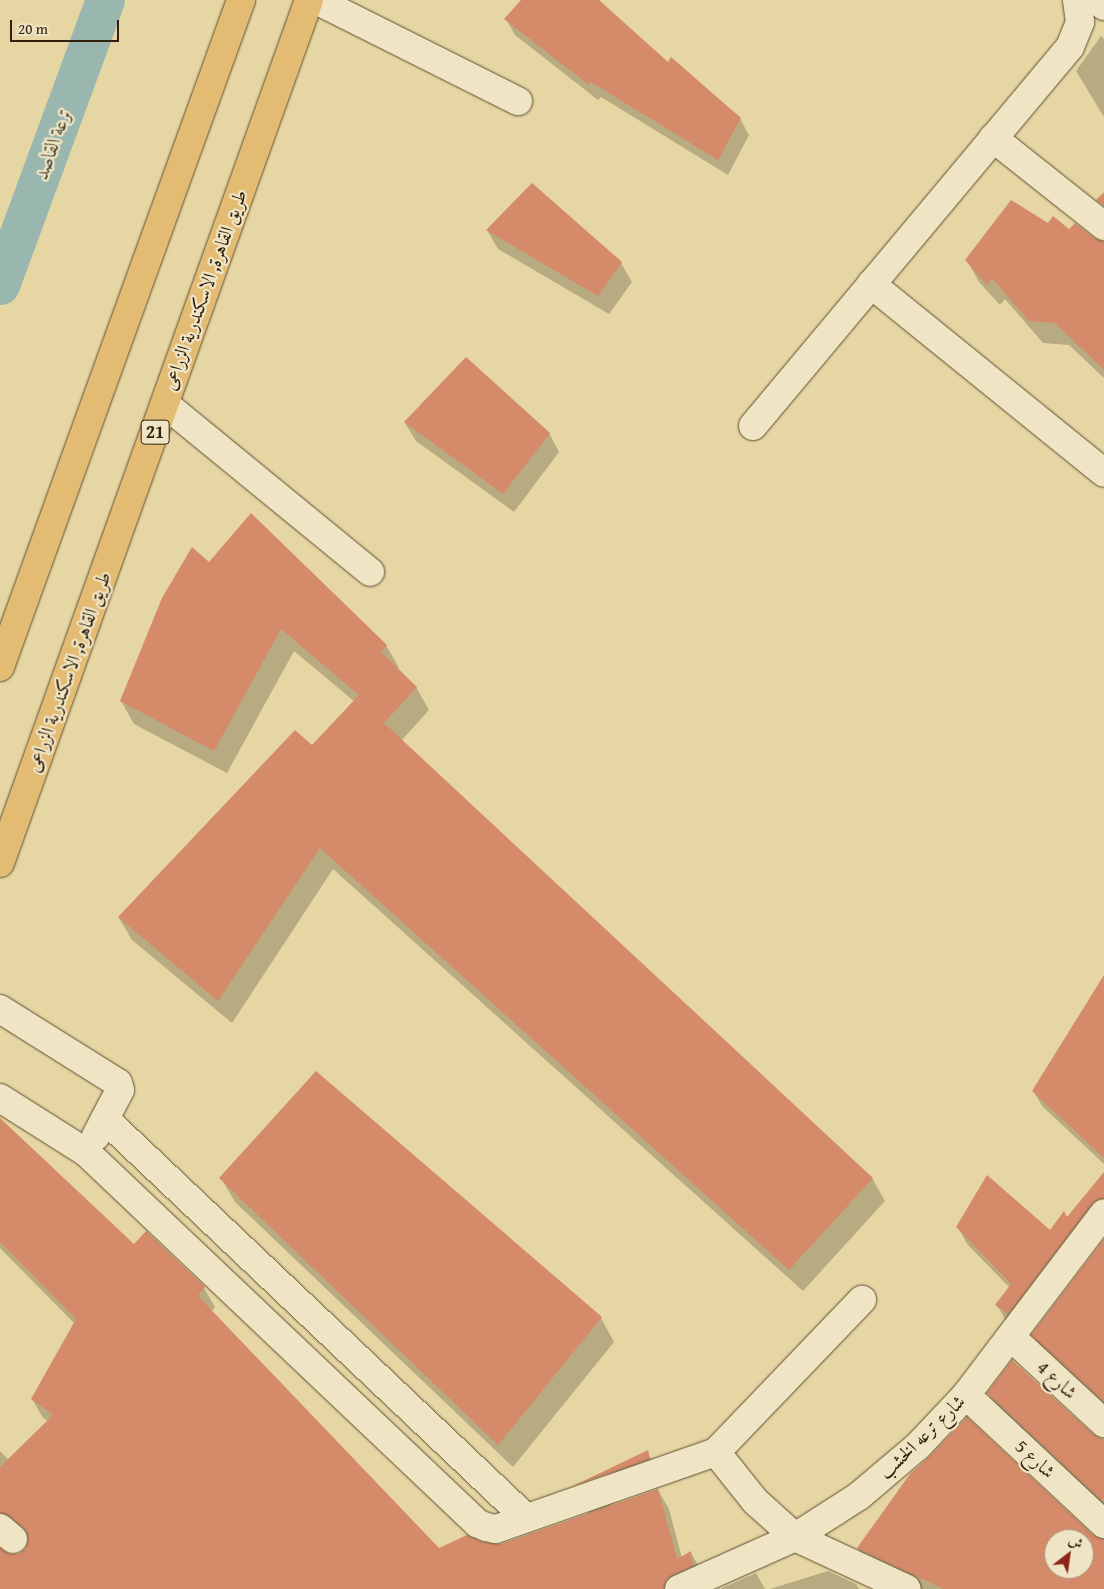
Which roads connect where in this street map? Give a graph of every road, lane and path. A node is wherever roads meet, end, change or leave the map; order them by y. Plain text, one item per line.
1 (241, 0) edge
2 (309, 0) edge
3 (316, 0) edge
4 (1077, 0) edge
5 (1096, 0) edge
6 (1104, 6) edge
7 (518, 101) dead end
8 (993, 138) junction
9 (1104, 226) edge
10 (871, 284) junction
11 (165, 404) junction
12 (753, 426) dead end
13 (1104, 473) edge
14 (370, 572) dead end
15 (0, 666) edge
16 (0, 863) edge
17 (0, 1008) edge
18 (0, 1098) edge
19 (105, 1120) junction
20 (87, 1153) junction
21 (1099, 1231) edge
22 (862, 1300) dead end
23 (1011, 1336) junction
24 (966, 1395) junction
25 (1104, 1423) edge
26 (716, 1452) junction
27 (526, 1518) junction
28 (1104, 1524) edge
29 (795, 1537) junction
30 (717, 1581) edge
31 (679, 1589) edge
32 (907, 1589) edge

1 - 15 highway
2 - 11 highway, طريق القاهرة, الاسكندرية الزراعى / 21
3 - 7 street
4 - 8 street
5 - 6 street
8 - 9 street
8 - 10 street
10 - 12 street
10 - 13 street
11 - 14 street
11 - 16 highway, طريق القاهرة, الاسكندرية الزراعى / 21
17 - 19 street
18 - 20 street
19 - 20 street
19 - 27 street
20 - 27 street
21 - 23 street, شارع ترعه الخشب
22 - 26 street
23 - 24 street, شارع ترعه الخشب
23 - 25 street, شارع 4
24 - 28 street, شارع 5
24 - 29 street, شارع ترعه الخشب
26 - 27 street
26 - 29 street
29 - 30 street, شارع ترعه الخشب
29 - 32 street
30 - 31 street, شارع ترعه الخشب

